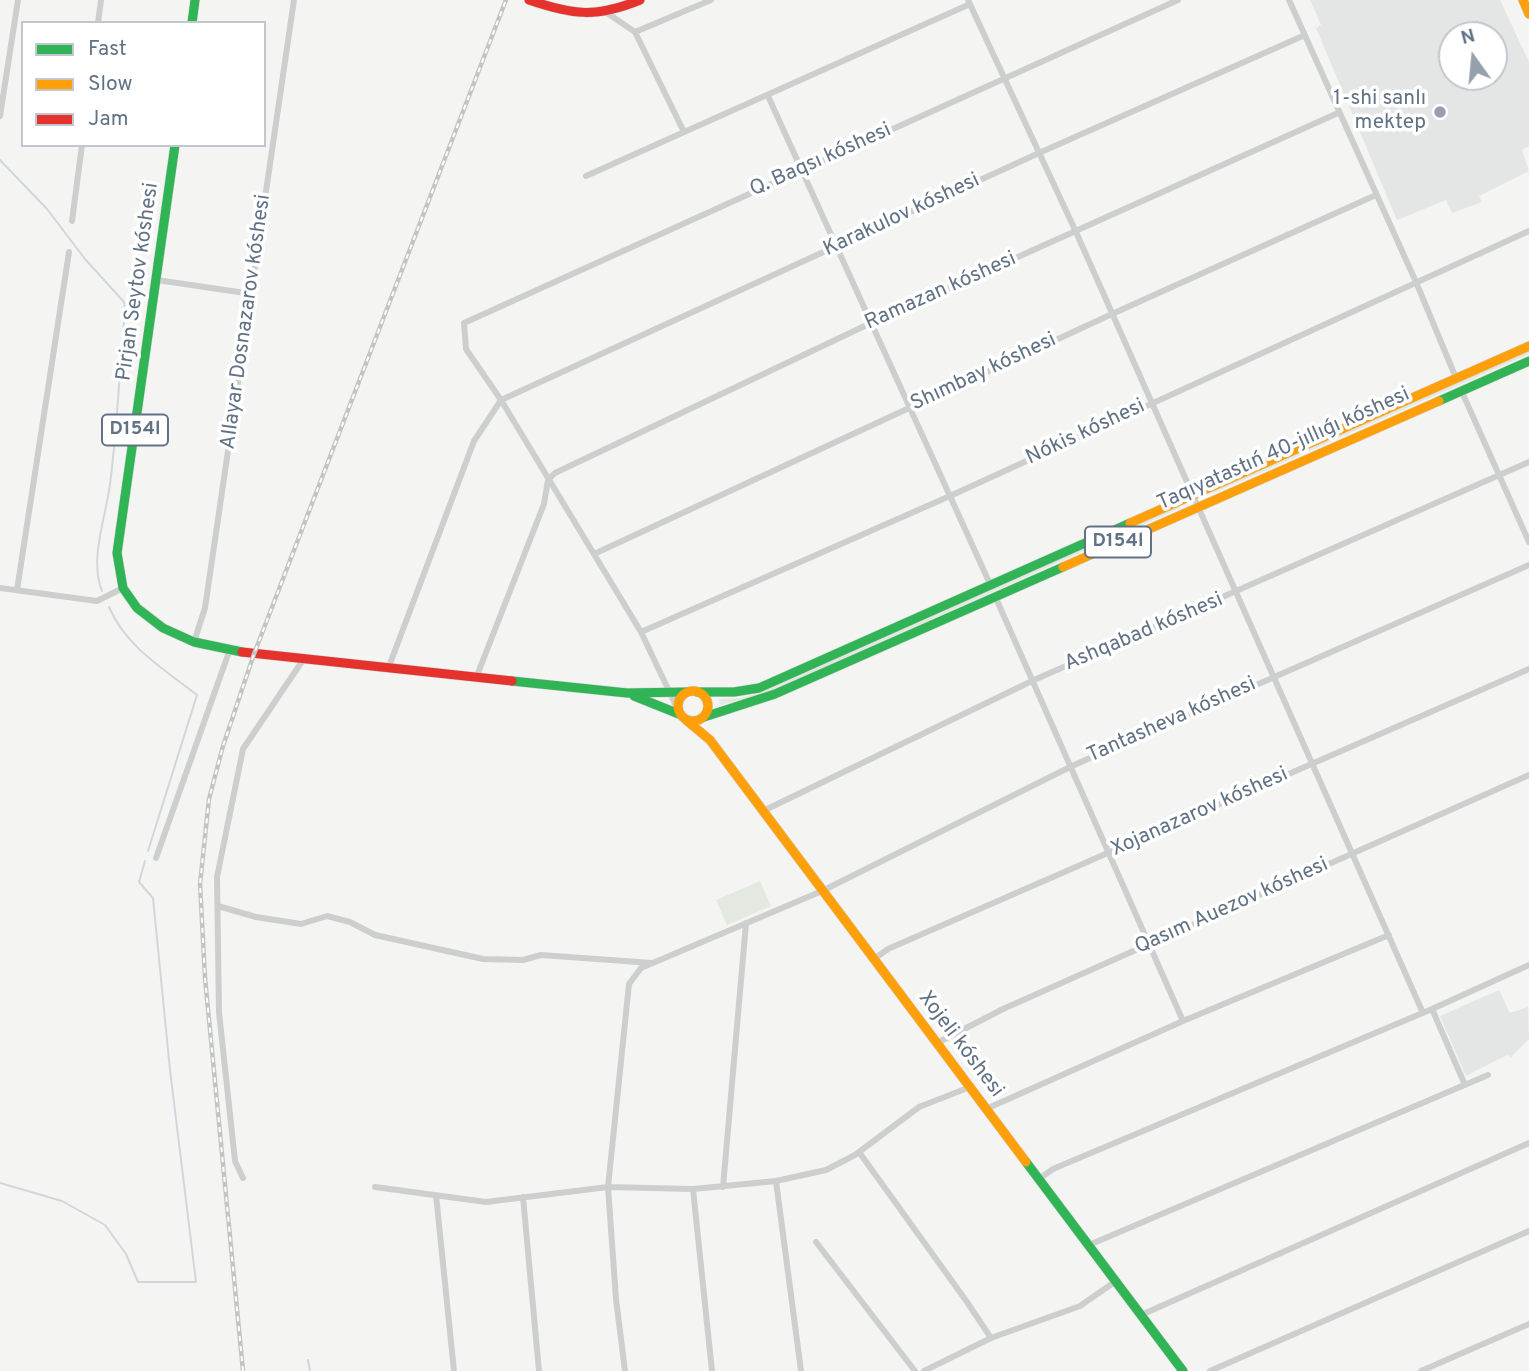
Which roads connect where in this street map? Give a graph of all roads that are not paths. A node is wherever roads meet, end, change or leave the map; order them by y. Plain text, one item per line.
1 (18, 0) edge
2 (101, 0) edge
3 (195, 0) edge
4 (294, 0) edge
5 (529, 0) edge
6 (640, 0) edge
7 (711, 0) edge
8 (1178, 0) edge
9 (1289, 0) edge
10 (1523, 0) edge
11 (969, 2) edge
12 (607, 13) junction
13 (1529, 14) edge
14 (98, 21) edge
15 (192, 21) edge
16 (635, 32) junction
17 (1305, 35) junction
18 (1003, 78) junction
19 (768, 96) junction
20 (1338, 113) junction
21 (0, 117) edge
22 (684, 132) junction
23 (82, 147) edge
24 (175, 147) edge
25 (1039, 153) junction
26 (802, 170) junction
27 (586, 176) dead end
28 (1376, 195) junction
29 (72, 221) dead end
30 (1529, 231) edge
31 (1076, 232) junction
32 (836, 246) junction
33 (69, 252) dead end
34 (157, 280) junction
35 (1416, 282) junction
36 (252, 294) junction
37 (1112, 314) junction
38 (871, 323) junction
39 (1529, 346) edge
40 (1529, 361) edge
41 (1456, 379) junction
42 (1462, 391) junction
43 (501, 400) junction
44 (1151, 404) junction
45 (910, 407) junction
46 (1529, 462) edge
47 (1499, 476) junction
48 (548, 480) junction
49 (1192, 494) junction
50 (950, 496) junction
51 (1198, 507) junction
52 (1529, 542) edge
53 (594, 554) junction
54 (1529, 565) edge
55 (990, 584) junction
56 (0, 588) edge
57 (123, 589) junction
58 (17, 590) junction
59 (1236, 593) junction
60 (995, 596) junction
61 (641, 632) junction
62 (194, 642) junction
63 (230, 649) junction
64 (303, 660) junction
65 (388, 669) junction
66 (1529, 669) edge
67 (1274, 675) junction
68 (476, 678) junction
69 (1034, 680) junction
70 (692, 692) junction
71 (627, 693) junction
72 (670, 693) junction
73 (681, 714) junction
74 (704, 717) junction
75 (710, 740) junction
76 (1314, 763) junction
77 (1072, 766) junction
78 (1529, 775) edge
79 (762, 811) junction
80 (1110, 852) junction
81 (1353, 854) junction
82 (156, 858) dead end
83 (822, 891) junction
84 (218, 906) junction
85 (746, 923) junction
86 (1389, 935) junction
87 (1148, 944) junction
88 (874, 959) junction
89 (654, 963) junction
90 (1529, 965) edge
91 (1432, 1009) junction
92 (1423, 1013) junction
93 (1183, 1021) junction
94 (937, 1043) junction
95 (1489, 1075) dead end
96 (1465, 1084) junction
97 (970, 1087) junction
98 (986, 1109) junction
99 (1529, 1143) edge
100 (859, 1152) junction
101 (243, 1178) dead end
102 (1039, 1179) junction
103 (776, 1181) junction
104 (723, 1186) junction
105 (375, 1187) dead end
106 (608, 1187) junction
107 (693, 1189) junction
108 (436, 1195) junction
109 (523, 1197) junction
110 (1529, 1231) edge
111 (816, 1242) dead end
112 (1089, 1245) junction
113 (1116, 1281) junction
114 (1141, 1315) junction
115 (1529, 1324) edge
116 (991, 1338) junction
117 (454, 1371) edge
118 (539, 1371) edge
119 (625, 1371) edge
120 (712, 1371) edge
121 (801, 1371) edge
122 (915, 1371) edge
123 (924, 1371) edge
124 (1183, 1371) edge
125 (1210, 1371) edge
126 (1421, 1371) edge

1 - 21 street
2 - 14 street
3 - 15 main road
4 - 36 street, Allayar Dosnazarov kóshesi
5 - 12 main road
6 - 12 main road
7 - 16 street
8 - 18 street, Q. Baqsı kóshesi
9 - 17 street
10 - 13 main road
11 - 18 street
11 - 19 street
12 - 16 street
16 - 22 street
17 - 20 street
17 - 25 street, Karakulov kóshesi
18 - 25 street
18 - 26 street, Q. Baqsı kóshesi
19 - 22 street
19 - 26 street
20 - 28 street
20 - 31 street, Ramazan kóshesi
22 - 27 street
23 - 29 street
24 - 34 main road, Pirjan Seytov kóshesi / D154l
25 - 31 street
25 - 32 street, Karakulov kóshesi
26 - 32 street
26 - 43 street, Q. Baqsı kóshesi
28 - 35 street
28 - 37 street, Shımbay kóshesi
30 - 35 street, Nókis kóshesi
31 - 37 street
31 - 38 street, Ramazan kóshesi
32 - 38 street
32 - 43 street, Karakulov kóshesi
33 - 58 street
34 - 36 street
34 - 57 main road, Pirjan Seytov kóshesi / D154l
35 - 41 street
35 - 44 street, Nókis kóshesi
36 - 62 street, Allayar Dosnazarov kóshesi
37 - 44 street
37 - 45 street, Shımbay kóshesi
38 - 45 street
38 - 48 street, Ramazan kóshesi
39 - 41 main road, Taqıyatastıń 40-jıllıǵı kóshesi / D154l
40 - 42 main road, Taqıyatastıń 40-jıllıǵı kóshesi / D154l
41 - 49 main road, Taqıyatastıń 40-jıllıǵı kóshesi / D154l
42 - 47 street
42 - 51 main road, Taqıyatastıń 40-jıllıǵı kóshesi / D154l
43 - 48 street
43 - 65 street
44 - 49 street
44 - 50 street, Nókis kóshesi
45 - 50 street
45 - 53 street, Shımbay kóshesi
46 - 47 street, Ashqabad kóshesi
47 - 52 street
47 - 59 street, Ashqabad kóshesi
48 - 53 street
48 - 68 street
49 - 51 street
49 - 55 main road, Taqıyatastıń 40-jıllıǵı kóshesi / D154l
50 - 55 street
50 - 61 street, Nókis kóshesi
51 - 59 street
51 - 60 main road, Taqıyatastıń 40-jıllıǵı kóshesi / D154l
53 - 61 street
54 - 67 street, Tantasheva kóshesi
55 - 70 main road, Taqıyatastıń 40-jıllıǵı kóshesi / D154l
56 - 58 street
57 - 58 street
57 - 62 main road, D154l
59 - 67 street
59 - 69 street, Ashqabad kóshesi
60 - 69 street
60 - 74 main road, Taqıyatastıń 40-jıllıǵı kóshesi / D154l
61 - 72 street
62 - 63 main road, D154l
63 - 64 main road, D154l
63 - 82 street
64 - 65 main road, D154l
64 - 84 street
65 - 68 main road, D154l
66 - 76 street, Xojanazarov kóshesi
67 - 76 street
67 - 77 street, Tantasheva kóshesi
68 - 71 main road, D154l
69 - 77 street
69 - 79 street, Ashqabad kóshesi
70 - 72 main road, D154l
70 - 73 main road
70 - 74 main road
71 - 72 main road, D154l
71 - 73 main road, D154l
72 - 73 street
73 - 74 main road, D154l
73 - 75 main road
74 - 75 main road
75 - 79 main road, Xojeli kóshesi
76 - 80 street, Xojanazarov kóshesi
76 - 81 street
77 - 80 street
77 - 83 street, Tantasheva kóshesi
78 - 81 street, Qasım Auezov kóshesi
79 - 83 main road, Xojeli kóshesi
80 - 87 street
80 - 88 street, Xojanazarov kóshesi
81 - 86 street
81 - 87 street, Qasım Auezov kóshesi
83 - 85 street, Tantasheva kóshesi
83 - 88 main road, Xojeli kóshesi
84 - 89 street
84 - 101 street
85 - 89 street, Tantasheva kóshesi
85 - 104 street
86 - 92 street
86 - 93 street
87 - 93 street
87 - 94 street, Qasım Auezov kóshesi
88 - 94 main road, Xojeli kóshesi
89 - 106 street
90 - 91 street
91 - 92 street
91 - 96 street
92 - 102 street
93 - 98 street
94 - 97 main road, Xojeli kóshesi
95 - 96 street
96 - 112 street
97 - 98 main road, Xojeli kóshesi
97 - 100 street
98 - 102 main road, Xojeli kóshesi
99 - 114 street
100 - 103 street
100 - 116 street
102 - 112 main road, Xojeli kóshesi
103 - 104 street
103 - 121 street
104 - 107 street
105 - 108 street
106 - 107 street
106 - 109 street
106 - 119 street
107 - 120 street
108 - 109 street
108 - 117 street
109 - 118 street
110 - 125 street
111 - 122 street
112 - 113 main road, Xojeli kóshesi
113 - 114 main road, Xojeli kóshesi
113 - 116 street
114 - 124 main road, Xojeli kóshesi
115 - 126 street
116 - 123 street

